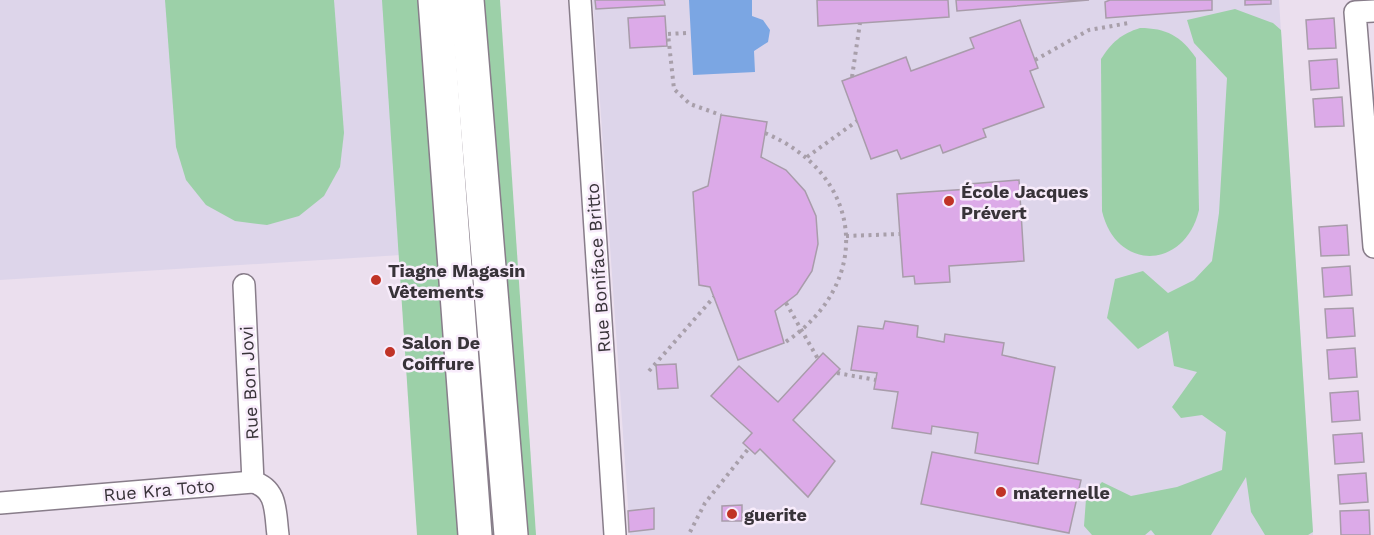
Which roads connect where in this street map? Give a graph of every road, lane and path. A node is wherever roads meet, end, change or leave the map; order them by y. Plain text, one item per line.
1 (435, 0) edge
2 (467, 0) edge
3 (580, 0) edge
4 (1374, 11) edge
5 (860, 23) dead end
6 (1129, 23) dead end
7 (686, 33) dead end
8 (1035, 60) dead end
9 (852, 77) dead end
10 (721, 114) dead end
11 (857, 120) dead end
12 (765, 133) dead end
13 (807, 158) junction
14 (1371, 181) edge
15 (900, 234) dead end
16 (846, 236) junction
17 (1374, 247) edge
18 (244, 285) dead end
19 (714, 297) dead end
20 (786, 303) dead end
21 (802, 331) junction
22 (784, 343) dead end
23 (818, 359) dead end
24 (649, 371) dead end
25 (837, 373) dead end
26 (876, 380) dead end
27 (749, 448) dead end
28 (253, 482) junction
29 (0, 503) edge
30 (690, 532) dead end
31 (278, 535) edge
32 (475, 535) edge
33 (511, 535) edge
34 (615, 535) edge

1 - 32 highway
2 - 33 highway
3 - 34 street, Rue Boniface Britto
4 - 14 street
5 - 9 path
6 - 8 path
7 - 10 path
11 - 13 path
12 - 13 path
13 - 16 path
14 - 17 street
15 - 16 path
16 - 21 path
18 - 28 street, Rue Bon Jovi
19 - 24 path
20 - 21 path
21 - 22 path
21 - 23 path
25 - 26 path
27 - 30 path
28 - 29 street, Rue Kra Toto
28 - 31 street

